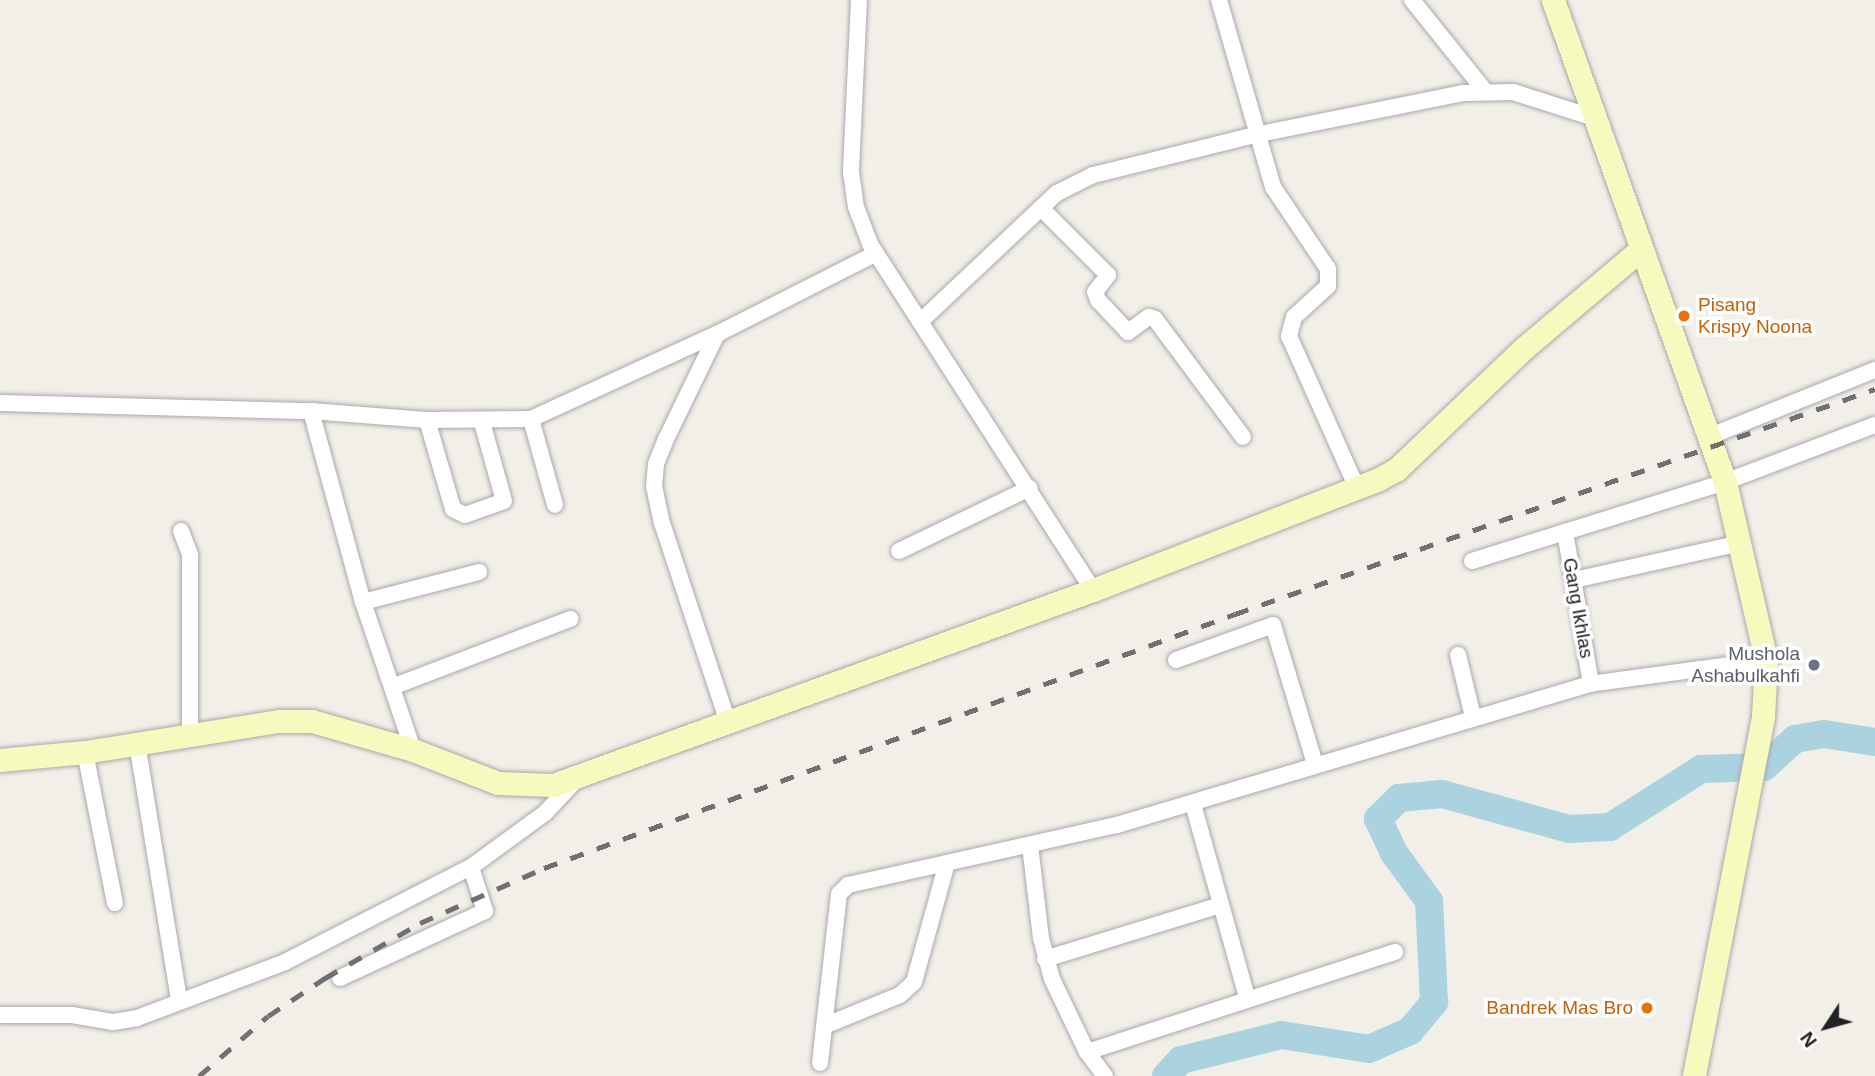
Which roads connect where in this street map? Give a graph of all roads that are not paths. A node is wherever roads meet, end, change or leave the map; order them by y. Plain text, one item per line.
1 (859, 0) edge
2 (1219, 0) edge
3 (1412, 0) edge
4 (1553, 0) edge
5 (1485, 91) junction
6 (1595, 118) junction
7 (1255, 135) junction
8 (1041, 208) junction
9 (1641, 249) junction
10 (875, 254) junction
11 (922, 320) junction
12 (717, 334) junction
13 (1875, 370) edge
14 (0, 403) edge
15 (311, 411) junction
16 (531, 419) junction
17 (427, 420) junction
18 (482, 422) junction
19 (1875, 425) edge
20 (1243, 437) dead end
21 (1708, 437) junction
22 (1725, 482) junction
23 (1030, 488) junction
24 (1357, 488) junction
25 (555, 505) dead end
26 (181, 531) dead end
27 (1565, 532) junction
28 (1741, 543) junction
29 (899, 551) dead end
30 (1472, 561) dead end
31 (479, 572) dead end
32 (1574, 580) junction
33 (1093, 590) junction
34 (363, 602) junction
35 (570, 620) dead end
36 (1458, 655) dead end
37 (1176, 660) dead end
38 (1766, 660) junction
39 (1591, 684) junction
40 (392, 687) junction
41 (1473, 716) junction
42 (728, 723) junction
43 (190, 735) junction
44 (137, 743) junction
45 (412, 750) junction
46 (85, 752) junction
47 (0, 760) edge
48 (1315, 764) junction
49 (579, 777) junction
50 (1193, 804) junction
51 (1030, 845) junction
52 (947, 863) junction
53 (471, 867) junction
54 (116, 903) dead end
55 (1221, 905) junction
56 (1395, 952) dead end
57 (1045, 959) junction
58 (340, 978) dead end
59 (1247, 997) junction
60 (179, 1000) junction
61 (0, 1015) edge
62 (824, 1026) junction
63 (1087, 1052) junction
64 (820, 1063) dead end
65 (1105, 1076) edge
66 (1694, 1076) edge

1 - 10 street
2 - 7 street
3 - 5 street
4 - 6 street
5 - 6 street
5 - 7 street
6 - 9 street
7 - 8 street
7 - 24 street
8 - 11 street
8 - 20 street
9 - 21 street
9 - 24 street
10 - 11 street
10 - 12 street
11 - 23 street
12 - 16 street
12 - 42 street
13 - 21 street
14 - 15 street
15 - 17 street
15 - 34 street
16 - 18 street
16 - 25 street
17 - 18 street
17 - 18 street
19 - 22 street
21 - 22 street
22 - 27 street
22 - 28 street
23 - 29 street
23 - 33 street
24 - 33 street
26 - 43 street
27 - 30 street
27 - 32 street, Gang Ikhlas
28 - 32 street
28 - 38 street
31 - 34 street
32 - 39 street, Gang Ikhlas
33 - 42 street
34 - 40 street
35 - 40 street
36 - 41 street
37 - 48 street
38 - 39 street
38 - 66 street
39 - 41 street
40 - 45 street
41 - 48 street
42 - 49 street
43 - 44 street
43 - 45 street
44 - 46 street
44 - 60 street
45 - 49 street
46 - 47 street
46 - 54 street
48 - 50 street
49 - 53 street
50 - 51 street
50 - 55 street
51 - 52 street
51 - 57 street
52 - 62 street
52 - 62 street
53 - 58 street
53 - 60 street
55 - 57 street
55 - 59 street
56 - 59 street
57 - 63 street
59 - 63 street
60 - 61 street
62 - 64 street
63 - 65 street

